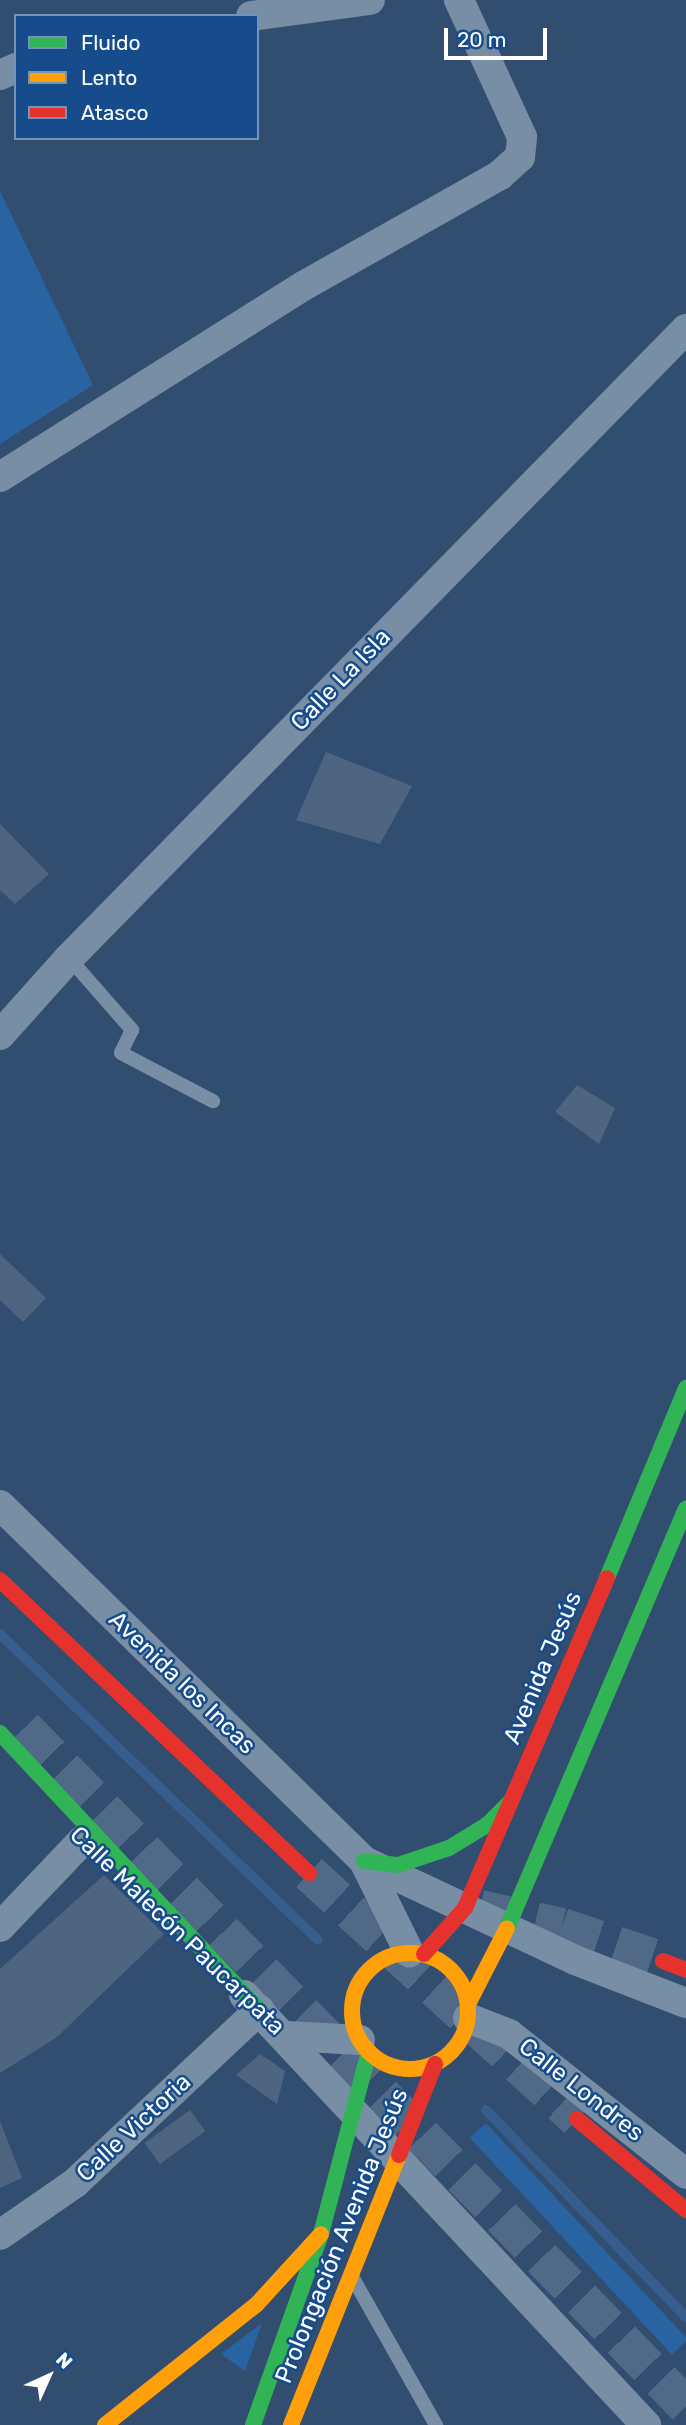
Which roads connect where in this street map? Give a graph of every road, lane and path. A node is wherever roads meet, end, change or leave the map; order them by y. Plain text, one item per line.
1 (370, 0) edge
2 (459, 0) edge
3 (259, 15) edge
4 (686, 329) edge
5 (0, 477) edge
6 (69, 958) junction
7 (0, 1035) edge
8 (213, 1101) dead end
9 (686, 1388) edge
10 (0, 1505) edge
11 (686, 1509) edge
12 (0, 1580) edge
13 (604, 1581) junction
14 (636, 1594) junction
15 (0, 1734) edge
16 (0, 1754) edge
17 (512, 1801) junction
18 (249, 1817) junction
19 (82, 1841) junction
20 (321, 1861) tunnel mouth
21 (364, 1861) junction
22 (309, 1873) tunnel mouth
23 (464, 1908) junction
24 (0, 1927) edge
25 (507, 1928) junction
26 (416, 1953) junction
27 (663, 1961) tunnel mouth
28 (686, 1969) edge
29 (686, 2003) edge
30 (259, 2010) junction
31 (468, 2011) junction
32 (287, 2036) junction
33 (364, 2045) junction
34 (435, 2063) junction
35 (354, 2108) junction
36 (577, 2119) tunnel mouth
37 (399, 2156) junction
38 (686, 2175) edge
39 (686, 2210) edge
40 (321, 2234) junction
41 (0, 2235) edge
42 (352, 2276) junction
43 (105, 2425) edge
44 (253, 2425) edge
45 (292, 2425) edge
46 (436, 2425) edge
47 (646, 2425) edge

1 - 3 street
2 - 5 street
4 - 6 street, Calle La Isla
6 - 7 street, Calle La Isla
6 - 8 lane
9 - 13 main road, Avenida Jesús
10 - 21 street, Avenida los Incas
11 - 14 main road
12 - 18 main road, Avenida los Incas
13 - 14 main road
13 - 17 main road, Avenida Jesús
14 - 25 main road
15 - 30 main road
16 - 19 street, Calle Malecón Paucarpata
17 - 21 main road
17 - 23 main road, Avenida Jesús
18 - 20 main road
18 - 22 main road
19 - 24 street
19 - 30 street, Calle Malecón Paucarpata
21 - 23 street, Avenida los Incas
21 - 26 street, Avenida los Incas
23 - 25 street, Avenida los Incas
23 - 26 main road, Avenida Jesús
25 - 29 street, Avenida los Incas
25 - 31 main road
26 - 31 main road
26 - 33 main road, Prolongación Avenida Jesús
27 - 28 main road
30 - 32 street, Calle Malecón Paucarpata
30 - 41 street, Calle Victoria
31 - 34 main road, Prolongación Avenida Jesús
31 - 38 street, Calle Londres
32 - 33 street
32 - 35 street, Calle Malecón Paucarpata
33 - 34 main road, Prolongación Avenida Jesús
33 - 35 main road, Prolongación Avenida Jesús
34 - 37 main road, Prolongación Avenida Jesús
35 - 37 street, Calle Malecón Paucarpata
35 - 40 main road, Prolongación Avenida Jesús
36 - 39 main road
37 - 42 main road, Prolongación Avenida Jesús
37 - 47 street, Calle Malecón Paucarpata
40 - 43 main road
40 - 44 main road, Prolongación Avenida Jesús
42 - 45 main road, Prolongación Avenida Jesús
42 - 46 lane

